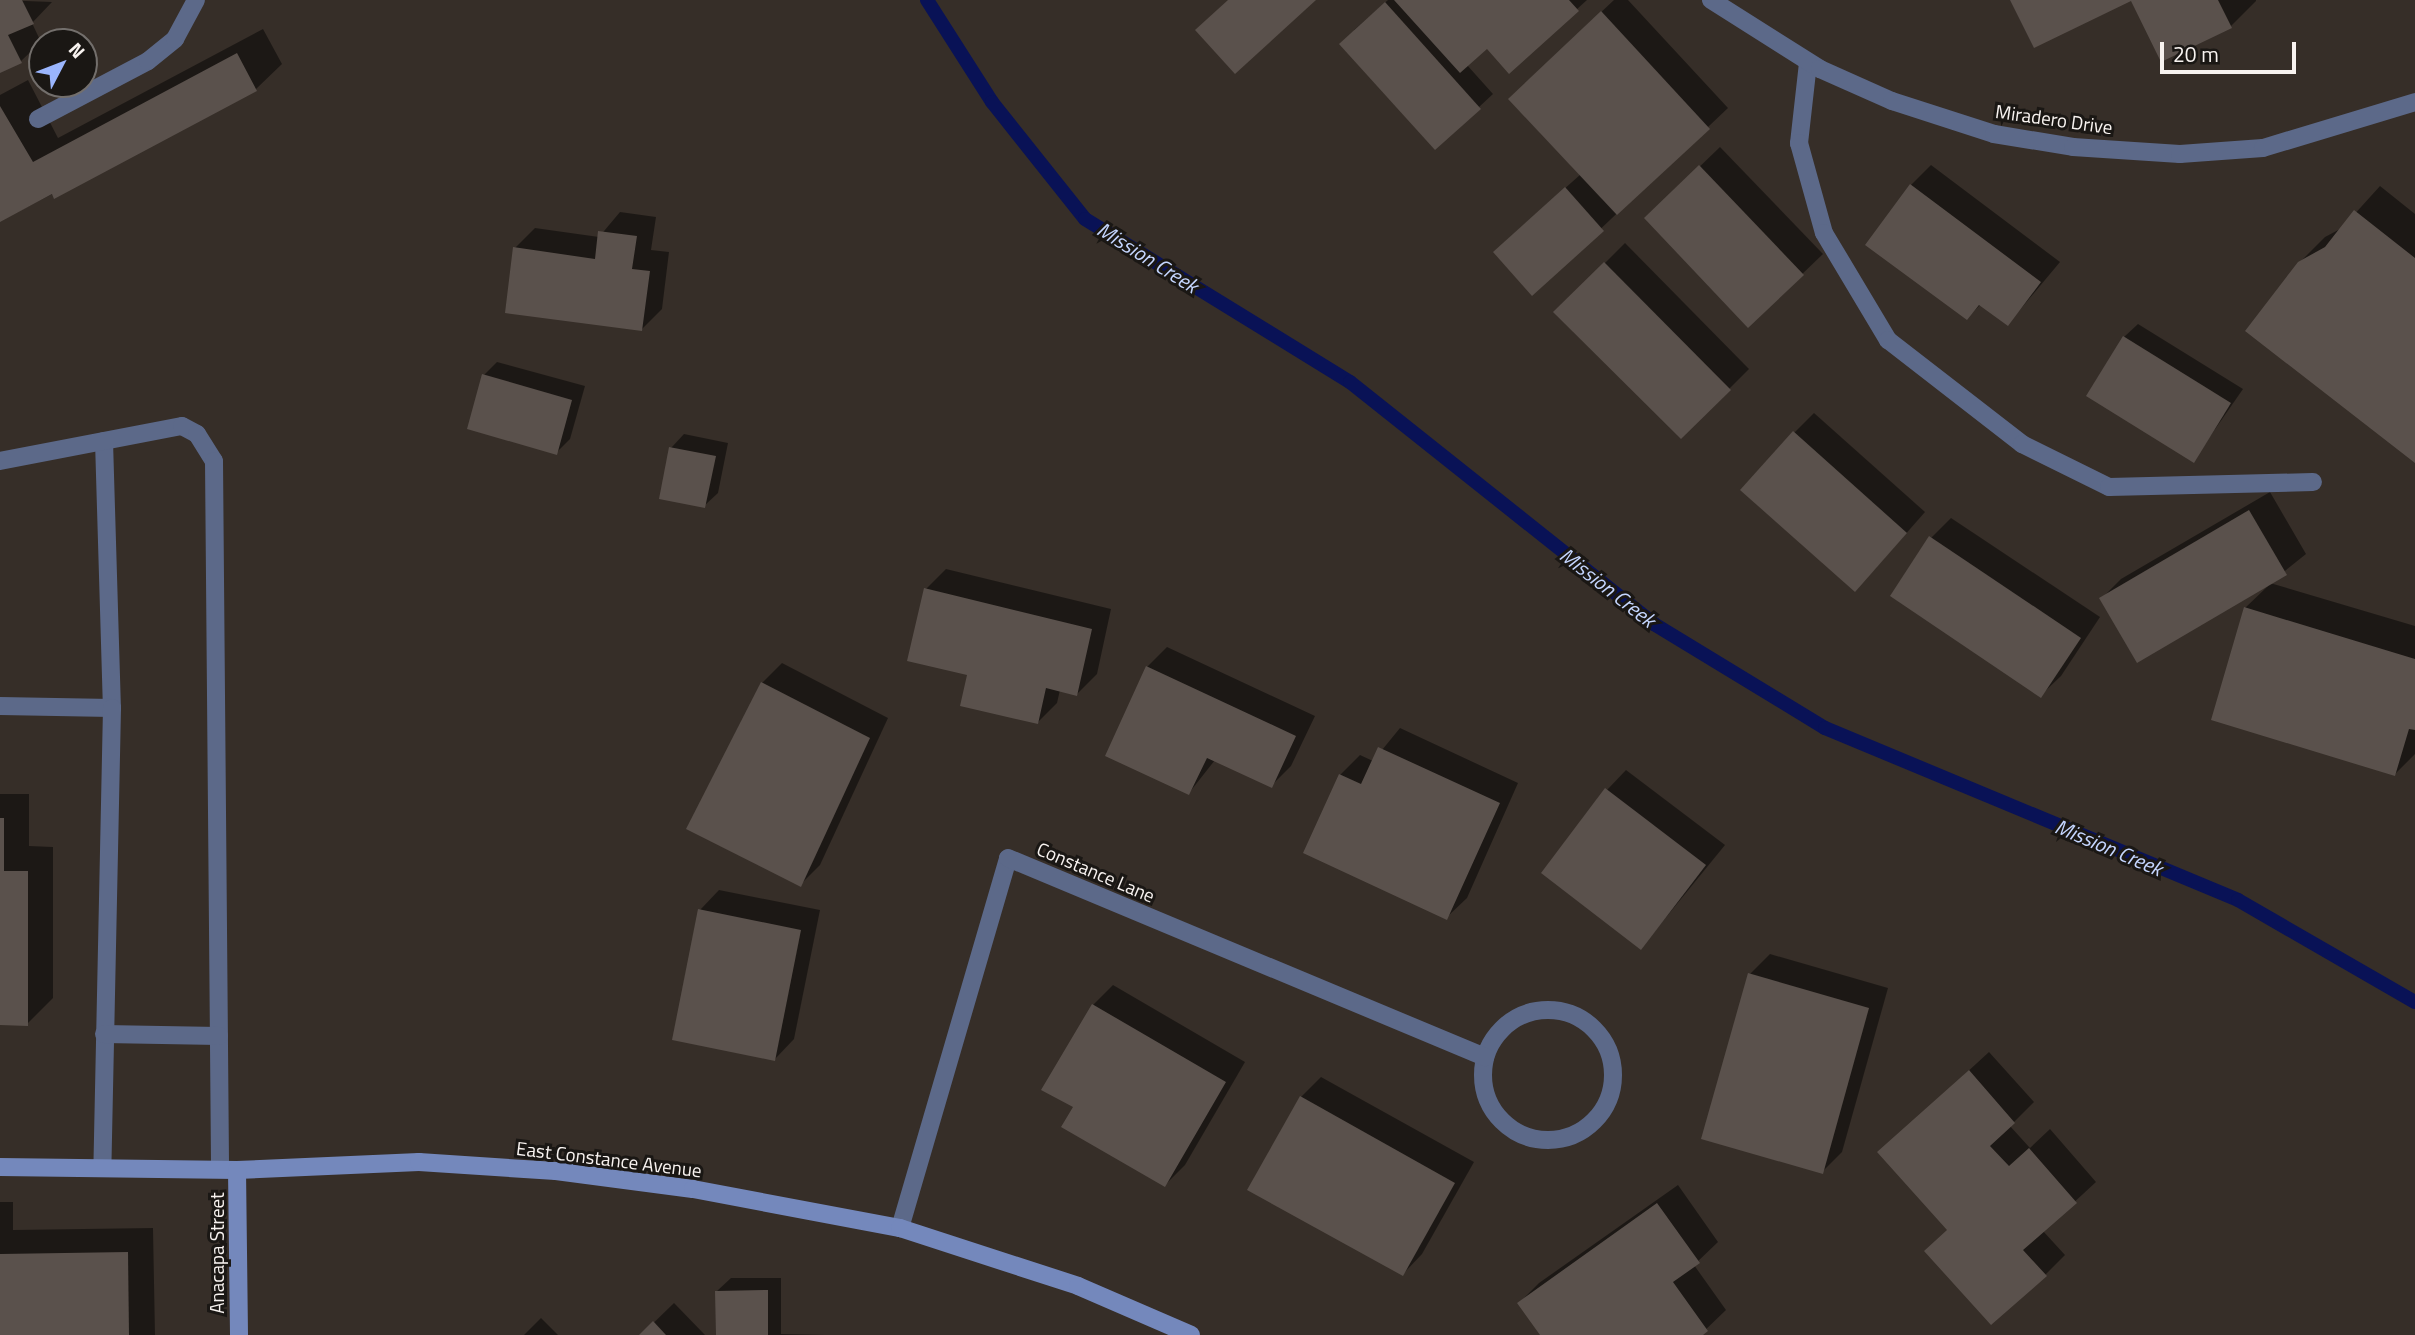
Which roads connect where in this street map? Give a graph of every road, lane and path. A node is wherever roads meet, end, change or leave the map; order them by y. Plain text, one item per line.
1 (196, 0) edge
2 (1712, 0) edge
3 (1808, 63) junction
4 (2415, 102) edge
5 (38, 118) dead end
6 (104, 441) junction
7 (0, 461) edge
8 (2313, 482) dead end
9 (0, 706) edge
10 (112, 708) junction
11 (104, 1034) junction
12 (219, 1036) junction
13 (1485, 1057) junction
14 (0, 1167) edge
15 (102, 1168) junction
16 (229, 1170) junction
17 (900, 1228) junction
18 (239, 1335) edge
19 (1191, 1335) edge

1 - 5 street
2 - 3 street, Miradero Drive
3 - 4 street, Miradero Drive
3 - 8 street
6 - 7 street
6 - 10 street
6 - 12 street
9 - 10 street
10 - 11 street
11 - 12 street
11 - 15 street
12 - 16 street
13 - 13 street
13 - 17 street, Constance Lane
14 - 15 street, East Constance Avenue
15 - 16 street, East Constance Avenue
16 - 17 street, East Constance Avenue
16 - 18 street, Anacapa Street
17 - 19 street, East Constance Avenue

